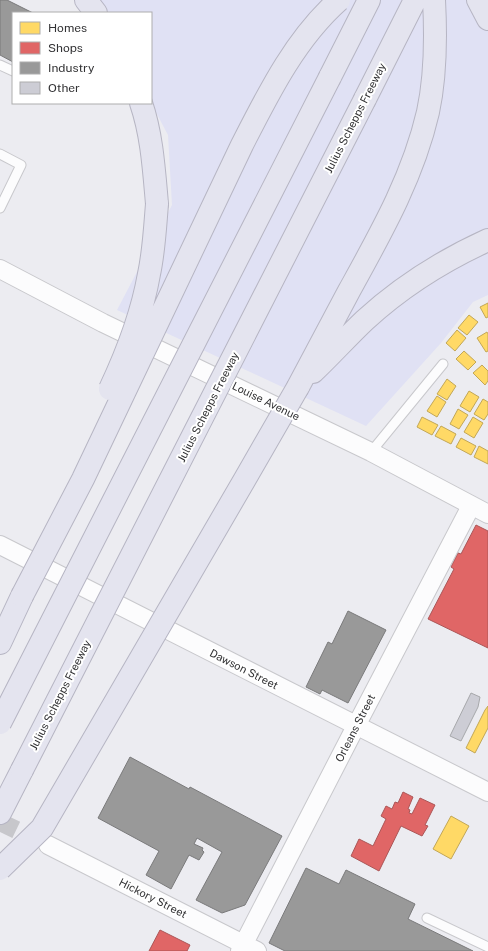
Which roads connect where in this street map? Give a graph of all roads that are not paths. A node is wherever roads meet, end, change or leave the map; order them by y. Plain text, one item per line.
1 (86, 0) edge
2 (339, 0) edge
3 (369, 0) edge
4 (415, 0) edge
5 (434, 0) edge
6 (95, 12) edge
7 (0, 65) edge
8 (12, 71) edge
9 (141, 104) edge
10 (0, 154) edge
11 (0, 208) edge
12 (488, 240) edge
13 (0, 269) edge
14 (443, 364) dead end
15 (298, 388) junction
16 (371, 452) junction
17 (472, 506) junction
18 (488, 514) edge
19 (0, 545) edge
20 (22, 596) junction
21 (0, 643) edge
22 (0, 723) edge
23 (356, 726) junction
24 (488, 792) edge
25 (0, 813) edge
26 (48, 845) tunnel mouth
27 (0, 869) edge
28 (428, 918) dead end
29 (488, 948) edge
30 (247, 949) edge

1 - 6 highway
2 - 20 highway, bridge
3 - 22 highway, bridge
4 - 25 highway, Julius Schepps Freeway, bridge
5 - 15 highway
7 - 8 lane
9 - 20 highway, bridge
10 - 11 lane
12 - 15 highway
13 - 16 street, Louise Avenue
14 - 16 lane
15 - 27 highway, bridge
16 - 17 street, Louise Avenue
17 - 18 street, Louise Avenue
17 - 23 street, Orleans Street
19 - 23 street, Dawson Street
20 - 21 highway
23 - 24 street, Dawson Street
23 - 30 street, Orleans Street
26 - 30 street, Hickory Street
28 - 29 lane

